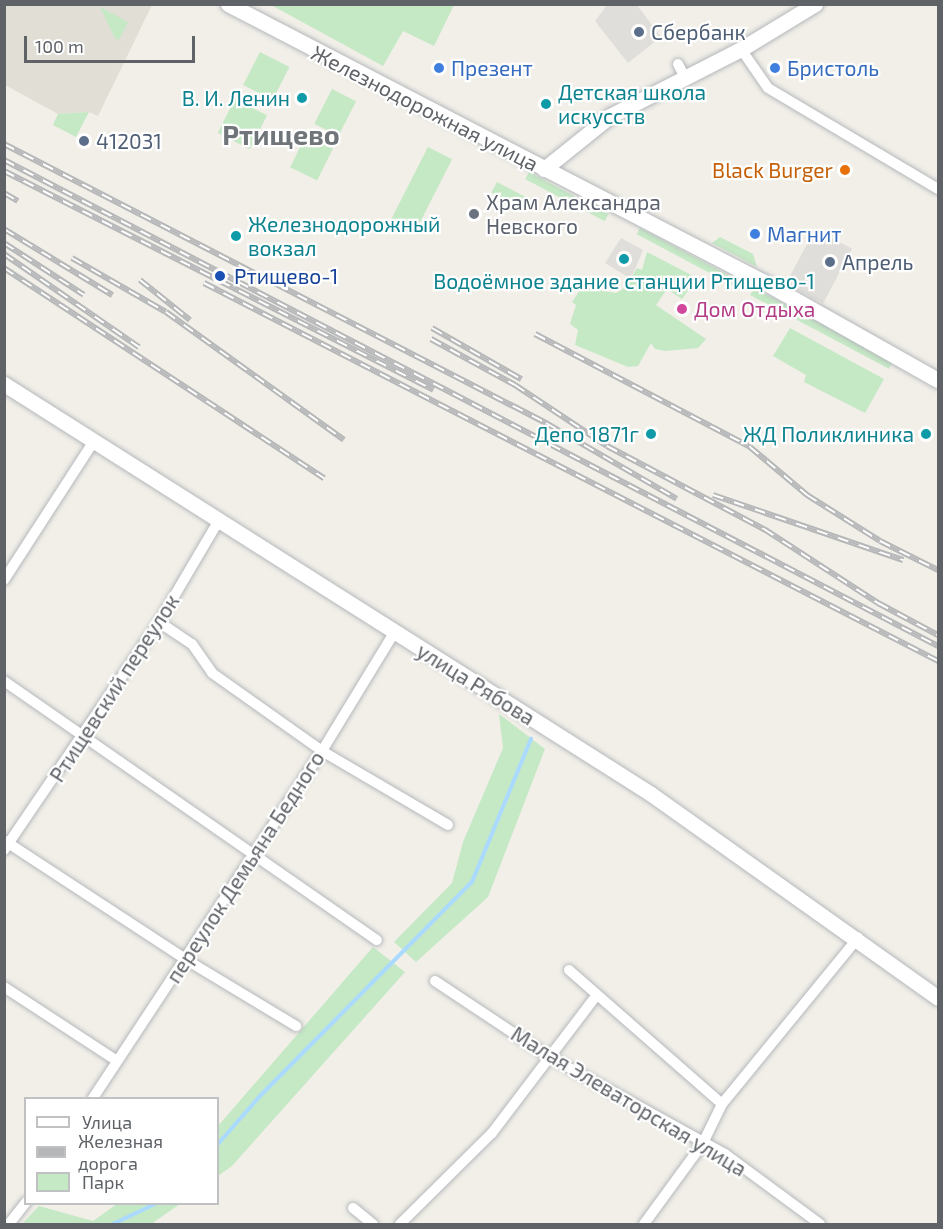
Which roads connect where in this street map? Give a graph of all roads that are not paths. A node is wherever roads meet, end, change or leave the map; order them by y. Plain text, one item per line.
1 (228, 4) edge
2 (815, 4) edge
3 (741, 49) junction
4 (544, 169) junction
5 (939, 189) edge
6 (939, 380) edge
7 (5, 385) edge
8 (94, 441) junction
9 (218, 522) junction
10 (4, 580) edge
11 (159, 622) junction
12 (394, 633) junction
13 (4, 681) edge
14 (85, 736) junction
15 (322, 751) junction
16 (448, 825) dead end
17 (6, 845) edge
18 (254, 852) junction
19 (858, 938) junction
20 (377, 940) dead end
21 (185, 959) junction
22 (569, 970) dead end
23 (435, 981) dead end
24 (4, 987) edge
25 (596, 996) junction
26 (939, 998) edge
27 (296, 1026) dead end
28 (548, 1056) junction
29 (117, 1061) junction
30 (94, 1097) edge
31 (722, 1104) junction
32 (703, 1143) junction
33 (24, 1205) edge
34 (353, 1208) dead end
35 (9, 1224) edge
36 (374, 1224) edge
37 (400, 1224) edge
38 (644, 1224) edge
39 (820, 1224) edge

1 - 4 street, Железнодорожная улица
2 - 3 street
3 - 4 street
3 - 5 street
4 - 6 street, Железнодорожная улица
7 - 8 street, улица Рябова
8 - 9 street, улица Рябова
8 - 10 street
9 - 11 street, Ртищевский переулок
9 - 12 street, улица Рябова
11 - 14 street, Ртищевский переулок
11 - 15 street
12 - 15 street, переулок Демьяна Бедного
12 - 19 street, улица Рябова
13 - 14 street
14 - 17 street, Ртищевский переулок
14 - 18 street
15 - 16 street
15 - 18 street, переулок Демьяна Бедного
17 - 21 street
18 - 20 street
18 - 21 street, переулок Демьяна Бедного
19 - 26 street, улица Рябова
19 - 31 street
21 - 27 street
21 - 29 street, переулок Демьяна Бедного
22 - 25 street
23 - 28 street, Малая Элеваторская улица
24 - 29 street
25 - 28 street
25 - 31 street
28 - 32 street, Малая Элеваторская улица
28 - 37 street
29 - 30 street, переулок Демьяна Бедного
31 - 32 street
32 - 38 street
32 - 39 street, Малая Элеваторская улица
33 - 35 street
34 - 36 street

